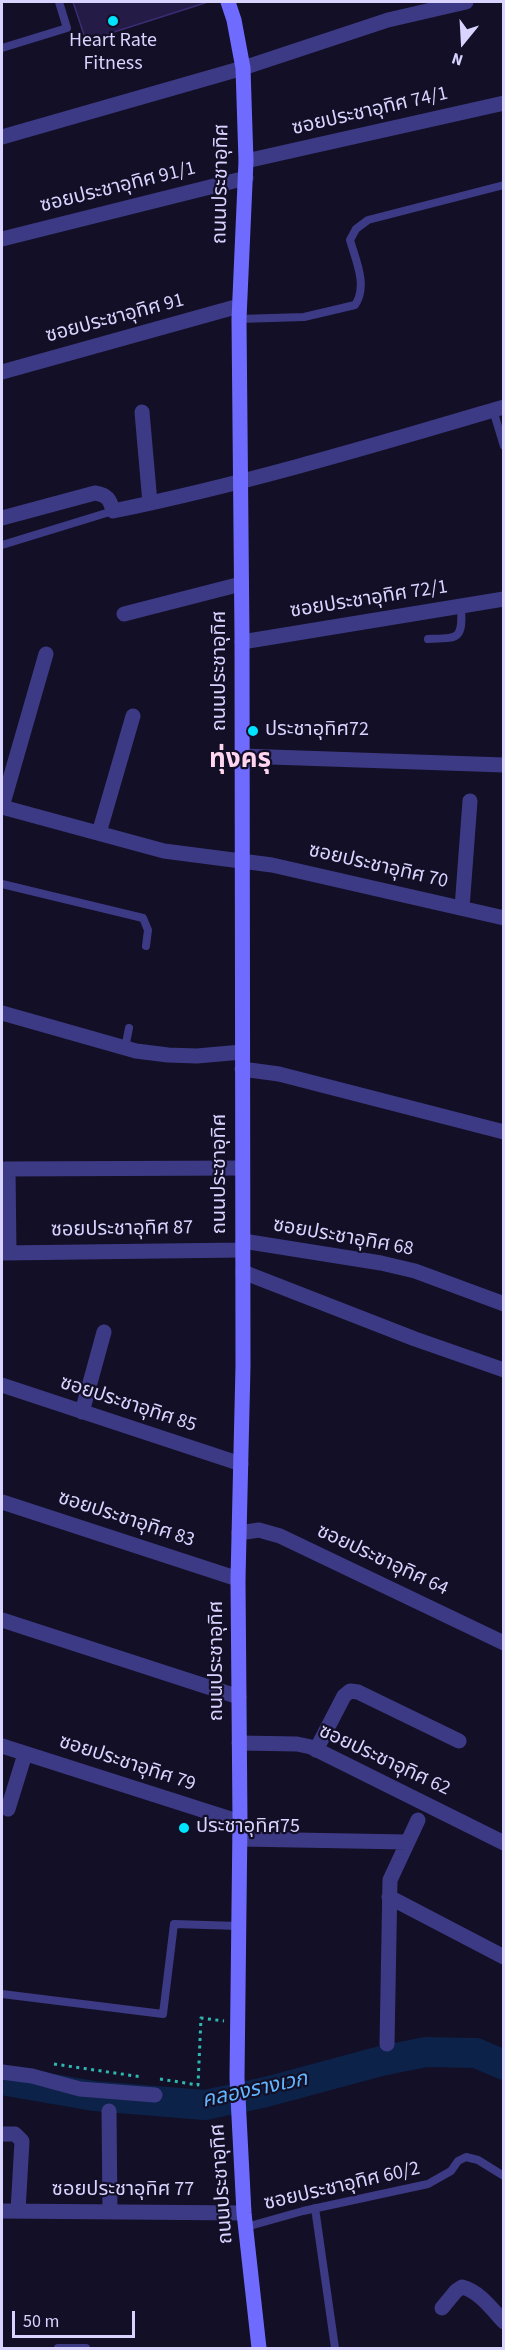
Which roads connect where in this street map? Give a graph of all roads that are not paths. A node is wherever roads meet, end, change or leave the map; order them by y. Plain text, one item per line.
1 (58, 2) edge
2 (228, 2) edge
3 (465, 2) edge
4 (2, 48) edge
5 (243, 68) junction
6 (504, 103) edge
7 (2, 137) edge
8 (246, 161) junction
9 (246, 178) junction
10 (504, 185) edge
11 (2, 239) edge
12 (239, 313) junction
13 (2, 372) edge
14 (498, 408) edge
15 (142, 412) dead end
16 (504, 446) edge
17 (240, 482) junction
18 (150, 503) junction
19 (113, 511) junction
20 (2, 518) edge
21 (2, 545) edge
22 (242, 584) junction
23 (504, 599) edge
24 (461, 606) junction
25 (124, 614) dead end
26 (428, 639) dead end
27 (242, 642) junction
28 (46, 654) dead end
29 (133, 716) dead end
30 (242, 756) junction
31 (504, 765) edge
32 (470, 801) dead end
33 (2, 807) edge
34 (99, 833) junction
35 (243, 861) junction
36 (2, 884) edge
37 (462, 908) junction
38 (504, 918) edge
39 (146, 946) dead end
40 (2, 1013) edge
41 (129, 1028) dead end
42 (124, 1047) junction
43 (242, 1052) junction
44 (242, 1069) junction
45 (504, 1132) edge
46 (242, 1168) junction
47 (5, 1169) edge
48 (242, 1246) junction
49 (5, 1253) edge
50 (243, 1272) junction
51 (504, 1304) edge
52 (104, 1332) dead end
53 (504, 1370) edge
54 (2, 1385) edge
55 (82, 1412) junction
56 (241, 1464) junction
57 (2, 1502) edge
58 (239, 1533) junction
59 (238, 1579) junction
60 (2, 1620) edge
61 (504, 1643) edge
62 (239, 1697) junction
63 (459, 1741) dead end
64 (240, 1743) junction
65 (2, 1746) edge
66 (316, 1750) junction
67 (25, 1754) junction
68 (8, 1809) dead end
69 (418, 1820) dead end
70 (240, 1822) junction
71 (240, 1839) junction
72 (407, 1842) junction
73 (504, 1843) edge
74 (389, 1897) junction
75 (239, 1926) junction
76 (504, 1957) edge
77 (2, 1994) edge
78 (387, 2044) dead end
79 (2, 2072) edge
80 (155, 2095) dead end
81 (109, 2111) dead end
82 (2, 2134) edge
83 (504, 2176) edge
84 (315, 2208) junction
85 (2, 2211) edge
86 (18, 2211) junction
87 (110, 2212) junction
88 (245, 2220) junction
89 (442, 2308) dead end
90 (504, 2322) edge
91 (58, 2348) edge
92 (86, 2349) edge
93 (259, 2349) edge
94 (335, 2349) edge

1 - 4 lane
2 - 5 main road, ถนนประชาอุทิศ
3 - 5 street
5 - 7 street
5 - 8 main road, ถนนประชาอุทิศ
6 - 8 street, ซอยประชาอุทิศ 74/1
8 - 9 main road, ถนนประชาอุทิศ
9 - 11 street, ซอยประชาอุทิศ 91/1
9 - 12 main road, ถนนประชาอุทิศ
10 - 12 lane
12 - 13 street, ซอยประชาอุทิศ 91
12 - 17 main road, ถนนประชาอุทิศ
14 - 16 lane
14 - 17 street
15 - 18 street
17 - 18 street
17 - 22 main road, ถนนประชาอุทิศ
18 - 19 street
19 - 20 street
19 - 21 lane
22 - 25 street
22 - 27 main road, ถนนประชาอุทิศ
23 - 24 street, ซอยประชาอุทิศ 72/1
24 - 26 lane
24 - 27 street, ซอยประชาอุทิศ 72/1
27 - 30 main road, ถนนประชาอุทิศ
28 - 33 street
29 - 34 street
30 - 31 street
30 - 35 main road, ถนนประชาอุทิศ
32 - 37 street
33 - 34 street, ซอยประชาอุทิศ 70
34 - 35 street, ซอยประชาอุทิศ 70
35 - 37 street, ซอยประชาอุทิศ 70
35 - 43 main road, ถนนประชาอุทิศ
36 - 39 lane
37 - 38 street, ซอยประชาอุทิศ 70
40 - 42 street
41 - 42 lane
42 - 43 street
43 - 44 main road, ถนนประชาอุทิศ
44 - 45 street
44 - 46 main road, ถนนประชาอุทิศ
46 - 47 street
46 - 48 main road, ถนนประชาอุทิศ
47 - 49 street
48 - 49 street, ซอยประชาอุทิศ 87
48 - 50 main road, ถนนประชาอุทิศ
48 - 51 street, ซอยประชาอุทิศ 68
50 - 53 street
50 - 56 main road, ถนนประชาอุทิศ
52 - 55 street
54 - 55 street, ซอยประชาอุทิศ 85
55 - 56 street, ซอยประชาอุทิศ 85
56 - 58 main road, ถนนประชาอุทิศ
57 - 59 street, ซอยประชาอุทิศ 83
58 - 59 main road, ถนนประชาอุทิศ
58 - 61 street, ซอยประชาอุทิศ 64
59 - 62 main road, ถนนประชาอุทิศ
60 - 62 street
62 - 64 main road, ถนนประชาอุทิศ
63 - 66 street
64 - 66 street, ซอยประชาอุทิศ 62
64 - 70 main road, ถนนประชาอุทิศ
65 - 67 street, ซอยประชาอุทิศ 79
66 - 73 street, ซอยประชาอุทิศ 62
67 - 68 street
67 - 70 street, ซอยประชาอุทิศ 79
69 - 72 street
70 - 71 main road, ถนนประชาอุทิศ
71 - 72 street
71 - 75 main road, ถนนประชาอุทิศ
72 - 74 street
74 - 76 street
74 - 78 street
75 - 77 lane
75 - 88 main road, ถนนประชาอุทิศ
79 - 80 street
81 - 87 street
82 - 86 street
83 - 84 lane, ซอยประชาอุทิศ 60/2
84 - 88 lane, ซอยประชาอุทิศ 60/2
84 - 94 lane
85 - 86 street, ซอยประชาอุทิศ 77
86 - 87 street, ซอยประชาอุทิศ 77
87 - 88 street, ซอยประชาอุทิศ 77
88 - 93 main road, ถนนประชาอุทิศ
89 - 90 street
91 - 92 lane

